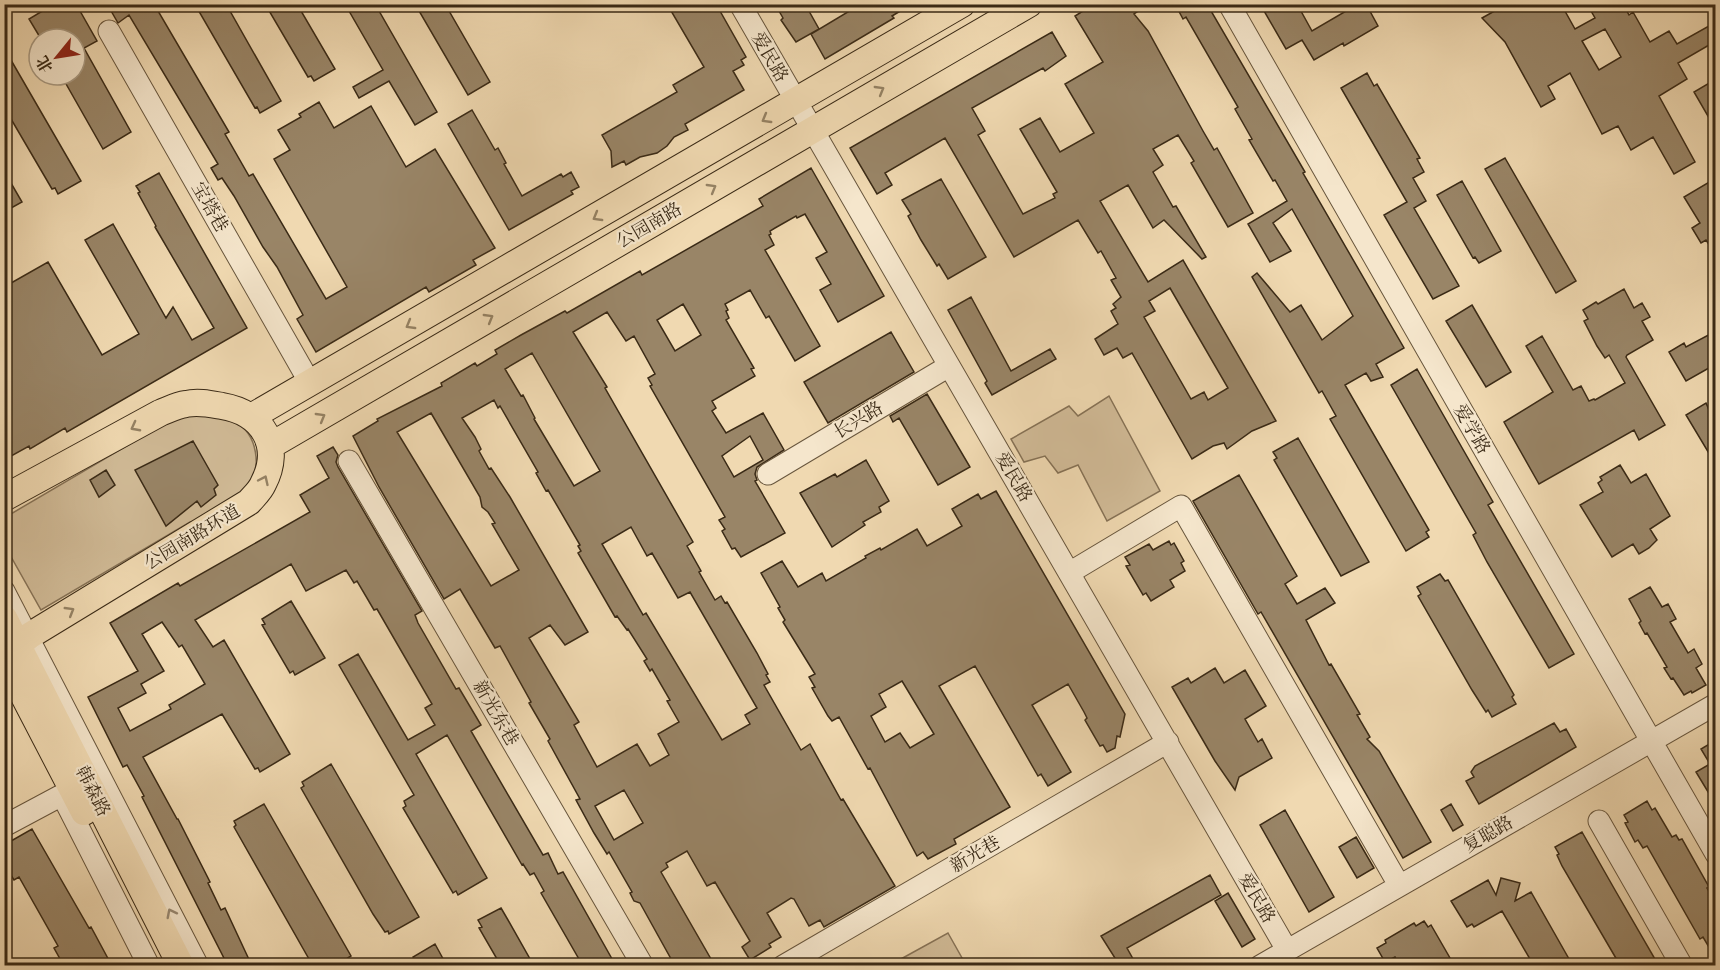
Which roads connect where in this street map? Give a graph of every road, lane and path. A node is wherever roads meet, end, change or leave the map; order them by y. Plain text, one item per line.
1 (740, 4) edge
2 (962, 4) edge
3 (1029, 4) edge
4 (1229, 4) edge
5 (109, 32) dead end
6 (795, 102) junction
7 (812, 129) junction
8 (949, 366) junction
9 (310, 383) junction
10 (251, 417) junction
11 (270, 446) junction
12 (349, 461) dead end
13 (768, 474) dead end
14 (4, 498) edge
15 (1069, 573) junction
16 (4, 591) edge
17 (4, 618) edge
18 (14, 649) edge
19 (4, 681) edge
20 (1716, 704) edge
21 (1650, 741) junction
22 (1168, 742) junction
23 (62, 795) junction
24 (1599, 821) dead end
25 (4, 826) edge
26 (1716, 854) edge
27 (1399, 885) junction
28 (1287, 950) junction
29 (148, 966) edge
30 (162, 966) edge
31 (181, 966) edge
32 (198, 966) edge
33 (643, 966) edge
34 (783, 966) edge
35 (1260, 966) edge
36 (1682, 966) edge

1 - 6 street, 爱民路
2 - 6 main road, 公园南路
7 -> 3 main road, 公园南路
4 - 21 street, 爱学路
5 - 9 street, 宝塔巷
6 - 7 street, 爱民路
6 -> 9 main road, 公园南路
7 - 8 street, 爱民路
11 -> 7 main road, 公园南路
8 - 13 street, 长兴路
8 - 15 street, 爱民路
9 - 10 main road, 公园南路
10 - 11 main road
10 -> 14 main road
18 -> 11 main road, 公园南路环道
12 - 33 street, 新光东巷
15 - 22 street, 爱民路
15 - 27 street
16 - 18 street
17 - 18 main road, 韩森路
18 - 30 main road, 韩森路
18 - 31 main road, 韩森路
32 -> 18 street
19 - 23 street
20 - 21 street, 复聪路
21 - 26 street, 爱学路
21 - 27 street, 复聪路
22 - 28 street, 爱民路
22 - 34 street, 新光巷
23 - 25 street
23 - 29 street
24 - 36 street
27 - 28 street, 复聪路
28 - 35 street, 复聪路

